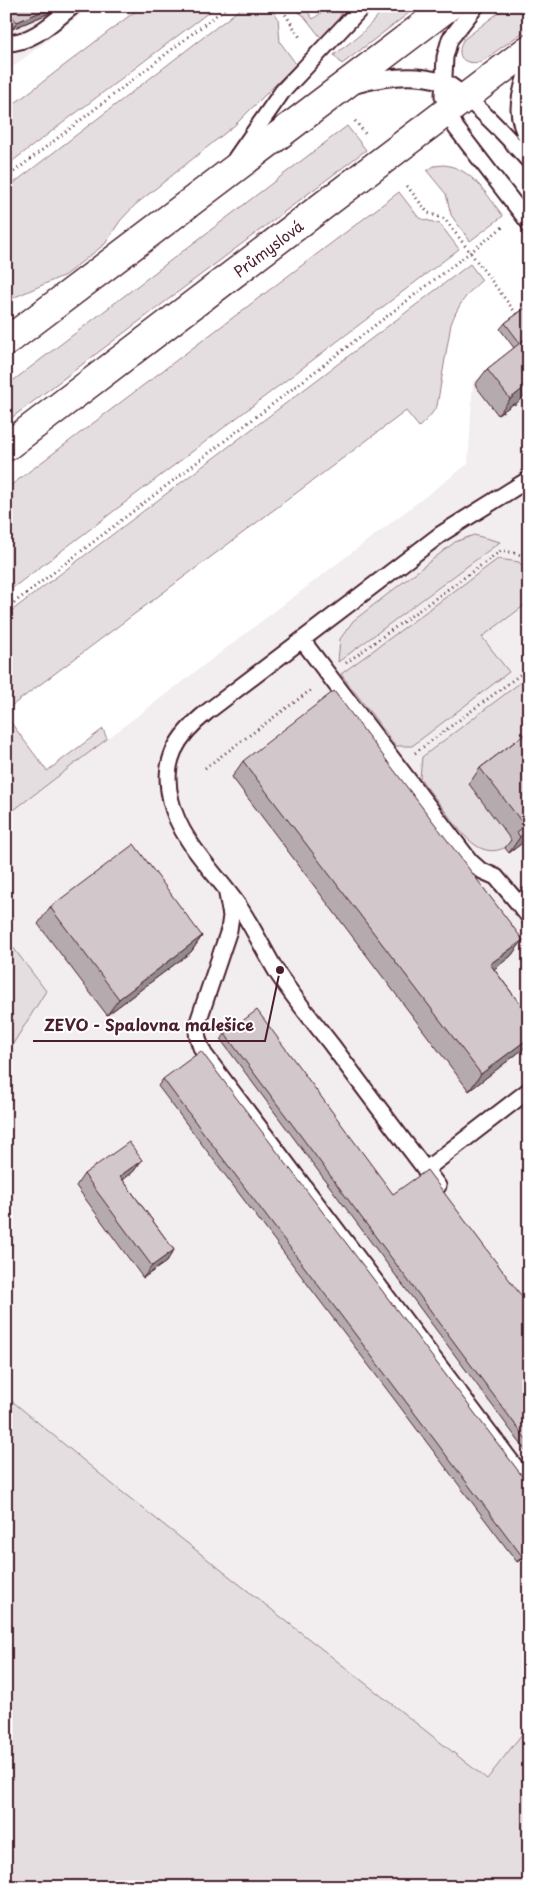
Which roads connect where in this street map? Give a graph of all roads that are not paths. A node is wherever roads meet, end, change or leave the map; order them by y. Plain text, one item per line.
1 (73, 6) edge
2 (363, 6) edge
3 (449, 6) edge
4 (476, 6) edge
5 (354, 13) edge
6 (6, 43) edge
7 (529, 49) edge
8 (529, 64) edge
9 (334, 94) junction
10 (453, 97) junction
11 (529, 142) edge
12 (529, 161) edge
13 (219, 182) junction
14 (529, 222) edge
15 (6, 342) edge
16 (6, 447) edge
17 (529, 479) edge
18 (302, 640) junction
19 (225, 887) junction
20 (524, 899) edge
21 (529, 917) edge
22 (529, 1090) edge
23 (425, 1170) junction
24 (448, 1201) edge
25 (529, 1485) edge

1 - 6 lane
2 - 5 lane
3 - 9 main road
4 - 10 lane
5 - 13 lane
7 - 10 main road, Průmyslová
8 - 11 lane
9 - 10 lane
9 - 13 main road
10 - 12 lane
10 - 14 lane
10 - 16 main road, Průmyslová
13 - 15 main road
17 - 18 lane
18 - 19 lane
18 - 20 lane
19 - 23 lane
19 - 25 lane
20 - 21 lane
22 - 23 lane
23 - 24 lane

